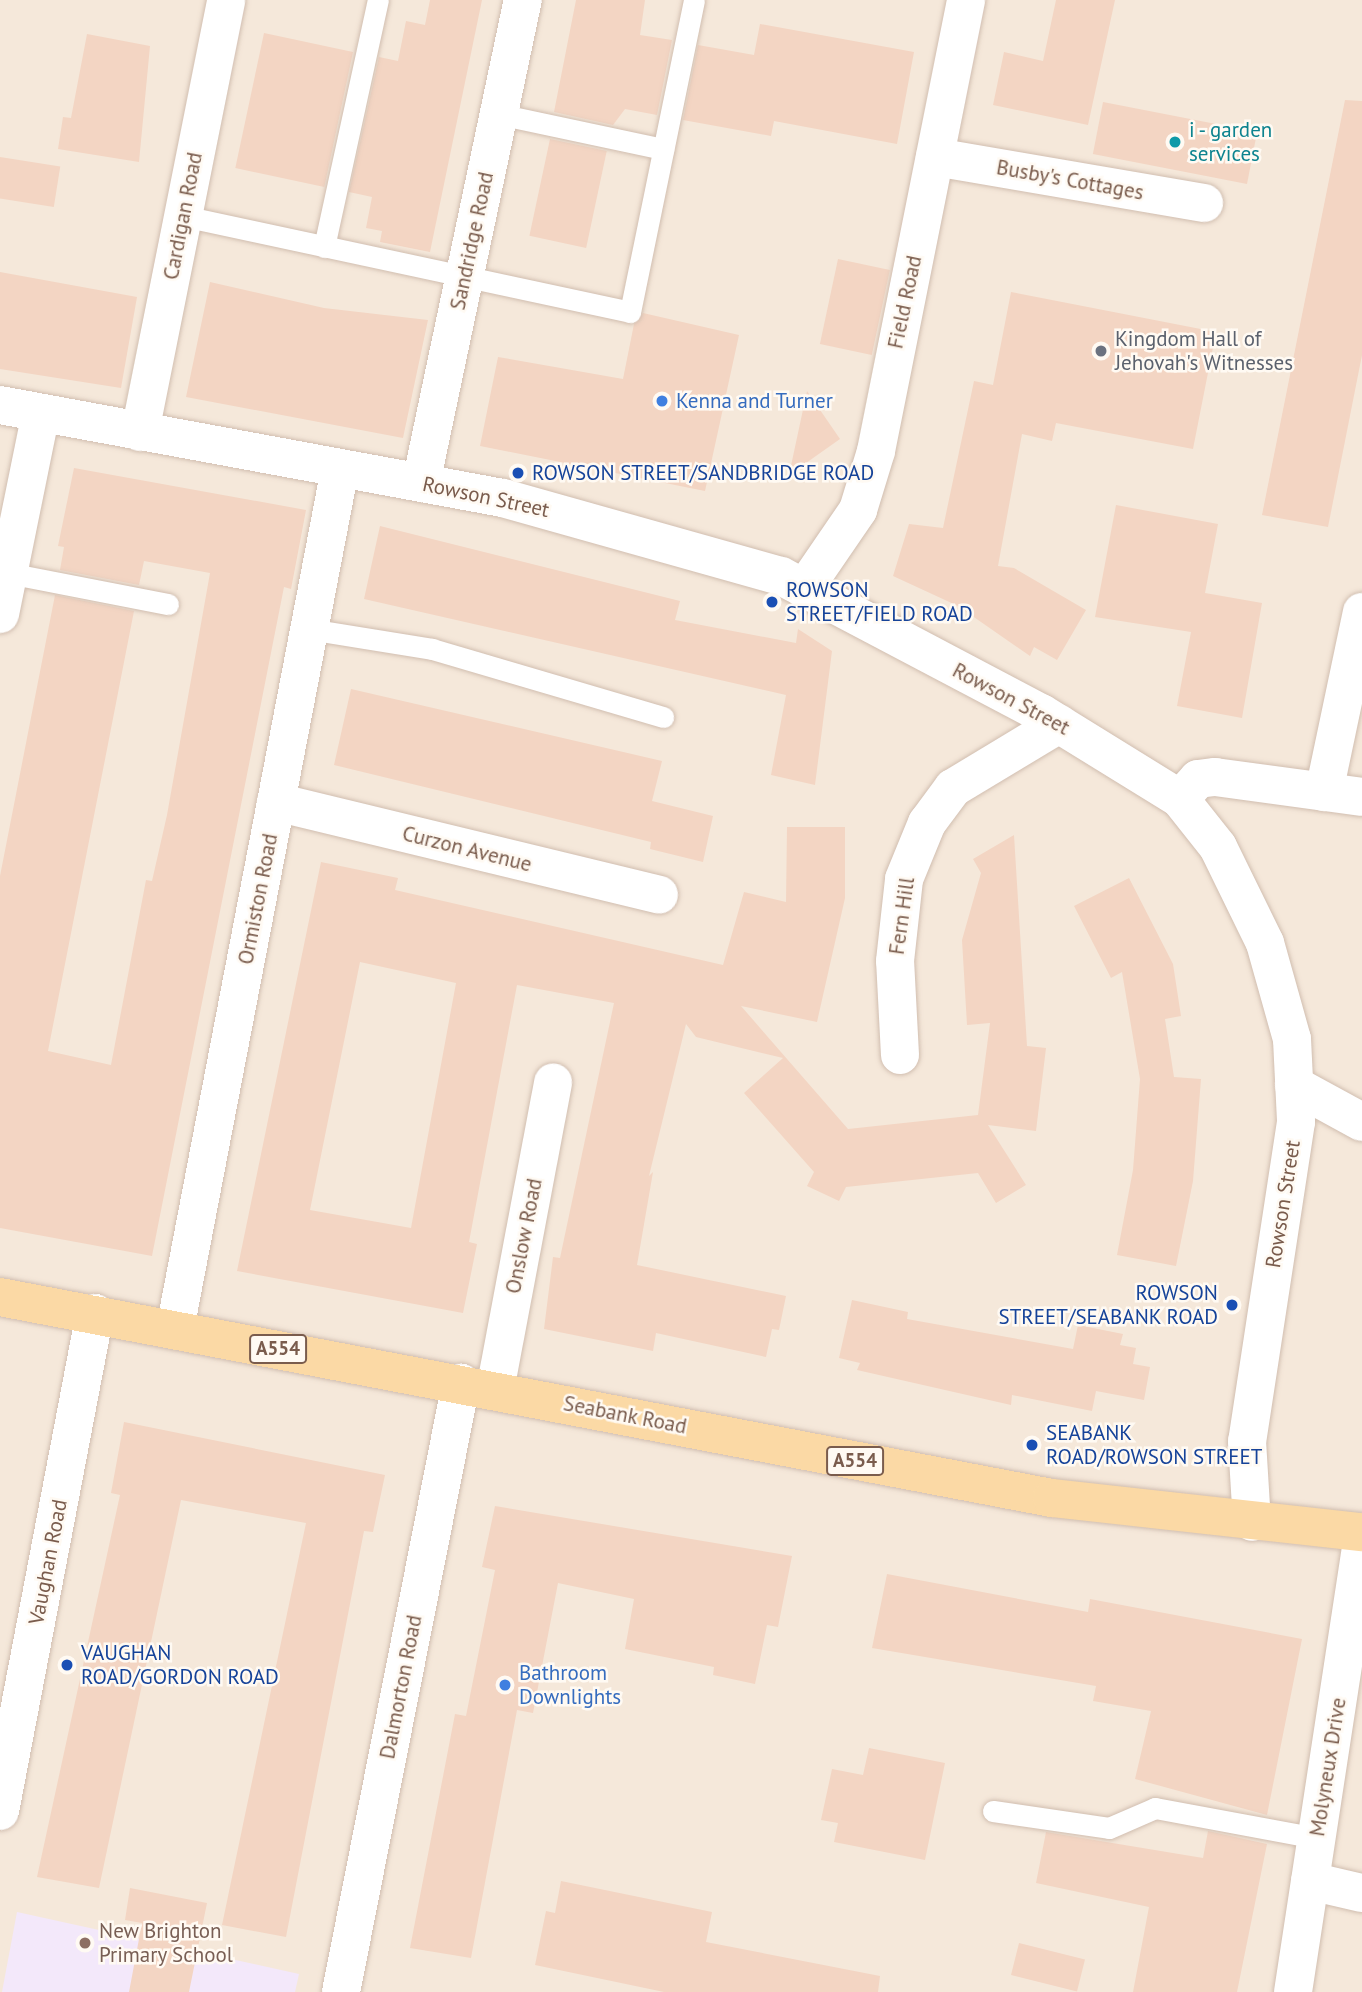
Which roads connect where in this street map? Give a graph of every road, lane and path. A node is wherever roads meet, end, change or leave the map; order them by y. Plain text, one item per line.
1 (226, 0) edge
2 (378, 0) edge
3 (523, 0) edge
4 (694, 0) edge
5 (966, 0) edge
6 (498, 114) junction
7 (663, 149) junction
8 (935, 157) junction
9 (1204, 203) dead end
10 (183, 216) junction
11 (324, 247) junction
12 (464, 278) junction
13 (0, 405) edge
14 (41, 413) junction
15 (140, 432) junction
16 (340, 469) junction
17 (421, 483) junction
18 (8, 573) junction
19 (804, 589) junction
20 (169, 604) dead end
21 (1362, 612) edge
22 (0, 614) edge
23 (309, 628) junction
24 (663, 718) dead end
25 (1059, 724) junction
26 (1324, 792) junction
27 (1362, 797) edge
28 (1180, 799) junction
29 (276, 802) junction
30 (659, 895) dead end
31 (900, 1055) dead end
32 (553, 1082) dead end
33 (1294, 1085) junction
34 (1362, 1122) edge
35 (0, 1297) edge
36 (95, 1313) junction
37 (175, 1329) junction
38 (478, 1386) junction
39 (1252, 1522) junction
40 (1362, 1532) edge
41 (1362, 1542) edge
42 (14, 1662) edge
43 (0, 1811) edge
44 (993, 1811) dead end
45 (1317, 1838) junction
46 (1310, 1881) junction
47 (1362, 1893) edge
48 (341, 1992) edge
49 (1293, 1992) edge

1 - 10 street, Cardigan Road
2 - 11 lane
3 - 6 street, Sandridge Road
4 - 7 lane
5 - 8 street, Field Road
6 - 7 lane
6 - 12 street, Sandridge Road
7 - 12 lane
8 - 9 street, Busby's Cottages
8 - 19 street, Field Road
10 - 11 lane
10 - 15 street, Cardigan Road
11 - 12 lane
12 - 17 street, Sandridge Road
13 - 14 street, Rowson Street
14 - 15 street, Rowson Street
14 - 18 street
15 - 16 street, Rowson Street
16 - 17 street, Rowson Street
16 - 23 street, Ormiston Road
17 - 19 street, Rowson Street
18 - 20 lane
18 - 22 street
19 - 25 street, Rowson Street
21 - 26 street
23 - 24 lane
23 - 29 street, Ormiston Road
25 - 28 street, Rowson Street
25 - 31 street, Fern Hill
26 - 27 street
26 - 28 street
28 - 33 street, Rowson Street
29 - 30 street, Curzon Avenue
29 - 37 street, Ormiston Road
32 - 38 street, Onslow Road
33 - 34 street
33 - 39 street, Rowson Street
35 - 36 main road, Seabank Road / A554
36 - 37 main road, Seabank Road / A554
36 - 42 street, Vaughan Road
37 - 38 main road, Seabank Road / A554
38 - 39 main road, Seabank Road / A554
38 - 48 street, Dalmorton Road
39 - 40 main road, A554
41 - 45 street, Molyneux Drive
42 - 43 street, Vaughan Road
44 - 45 lane
45 - 46 street, Molyneux Drive
46 - 47 street
46 - 49 street, Molyneux Drive

